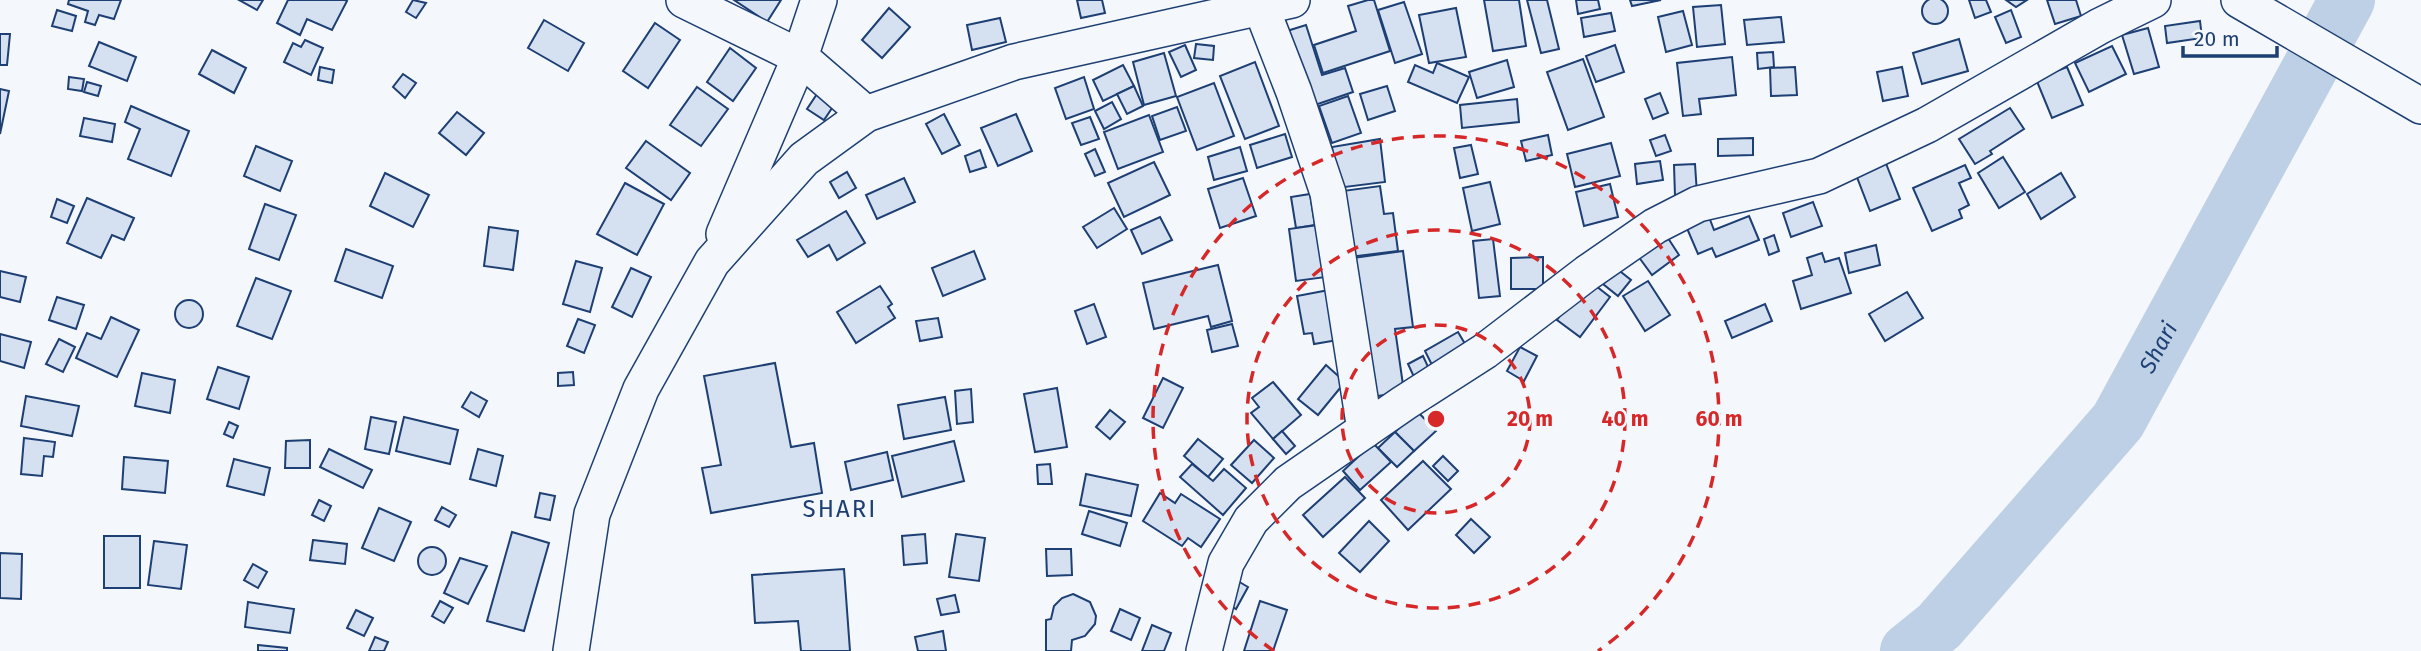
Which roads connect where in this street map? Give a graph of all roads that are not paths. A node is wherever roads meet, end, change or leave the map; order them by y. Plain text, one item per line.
1 (684, 0) edge
2 (819, 0) edge
3 (2153, 0) edge
4 (2239, 0) edge
5 (1276, 3) edge
6 (800, 57) junction
7 (2421, 106) edge
8 (866, 114) junction
9 (712, 262) junction
10 (1365, 430) junction
11 (571, 651) edge
12 (1204, 651) edge

1 - 6 street
2 - 6 street
3 - 10 street
4 - 7 street
5 - 8 street
5 - 10 street
6 - 8 street
6 - 9 street
8 - 9 street
9 - 11 street
10 - 12 street

